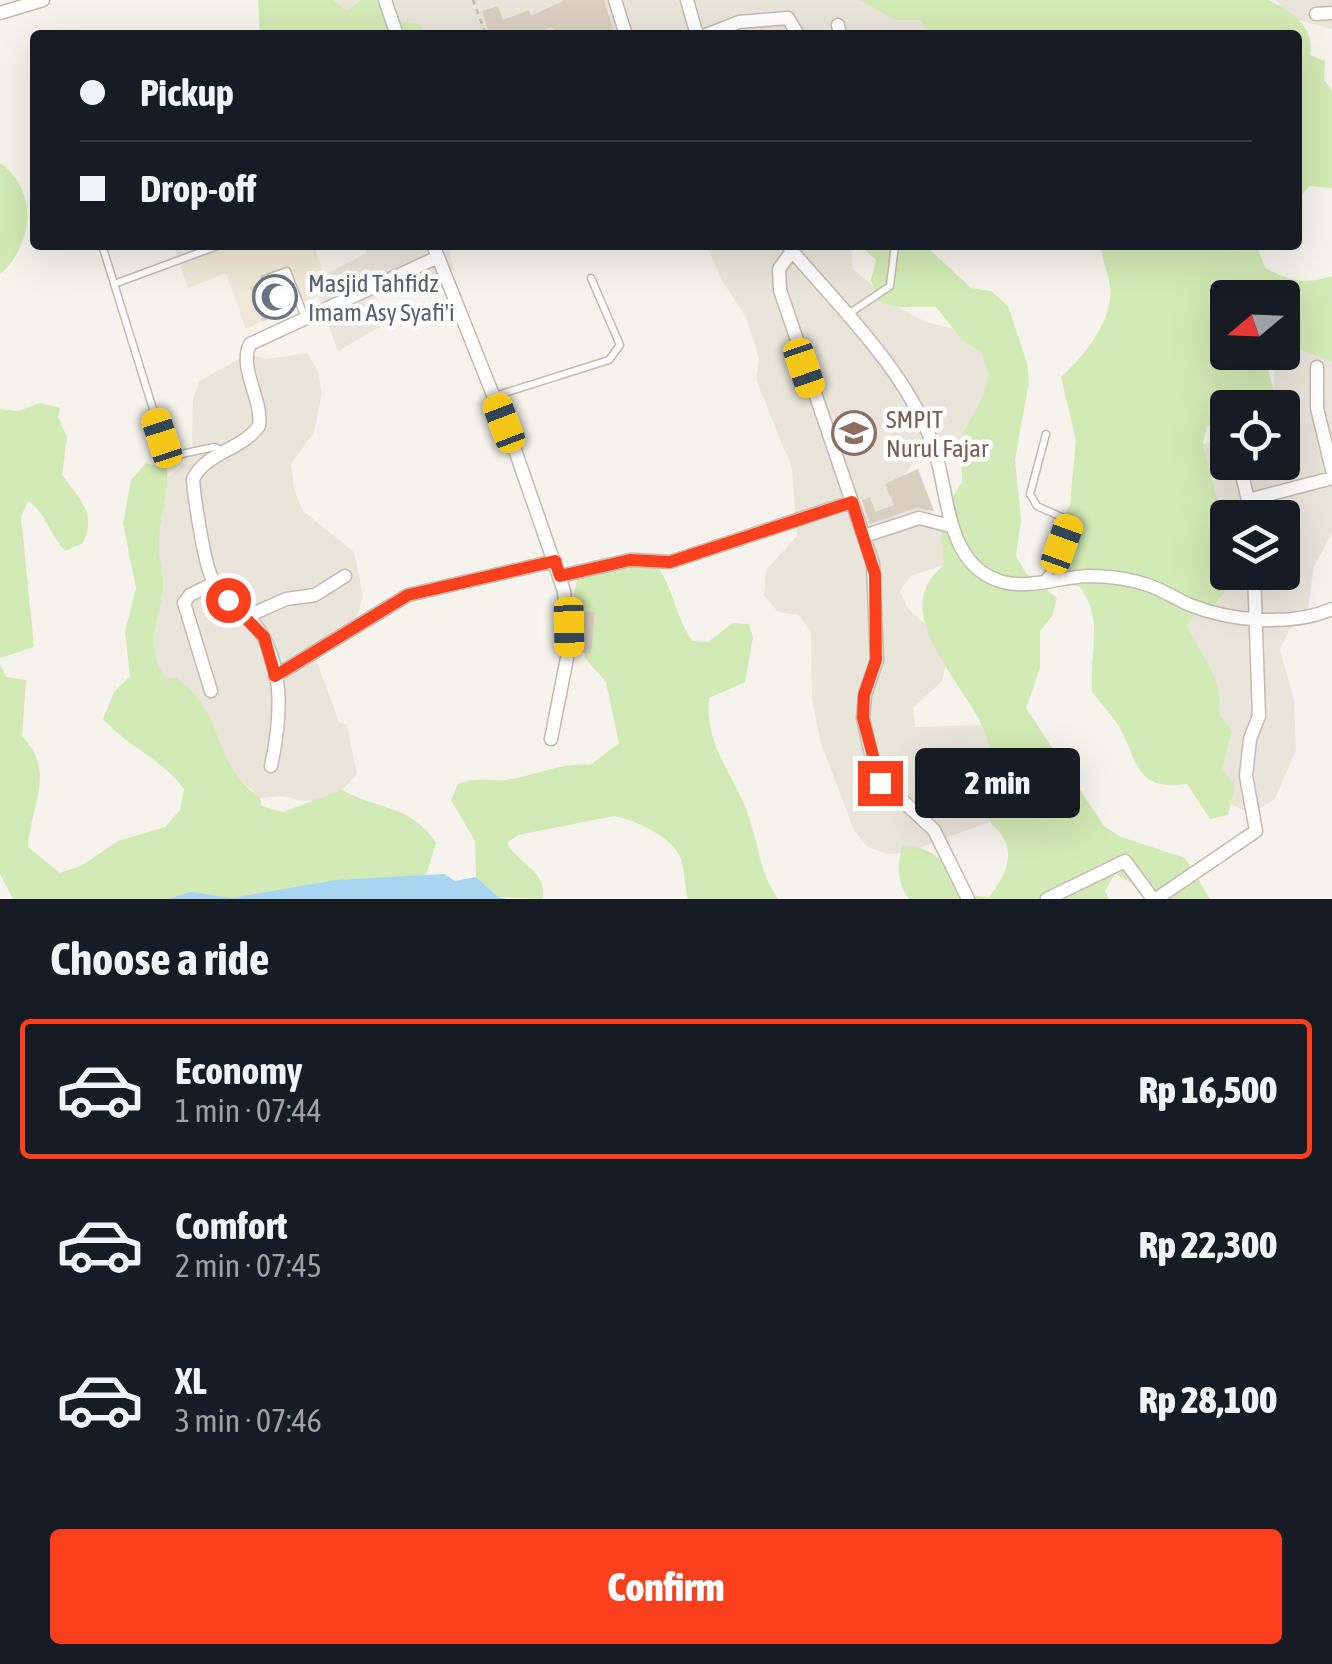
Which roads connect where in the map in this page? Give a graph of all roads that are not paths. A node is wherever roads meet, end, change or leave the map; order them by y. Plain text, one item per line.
1 (42, 0) edge
2 (385, 0) edge
3 (615, 0) edge
4 (686, 0) edge
5 (0, 13) edge
6 (1332, 13) edge
7 (1316, 14) dead end
8 (740, 28) edge
9 (395, 30) edge
10 (624, 30) edge
11 (695, 30) edge
12 (795, 30) edge
13 (104, 250) edge
14 (205, 250) edge
15 (788, 250) edge
16 (791, 250) edge
17 (895, 250) edge
18 (436, 251) edge
19 (591, 278) dead end
20 (265, 280) dead end
21 (114, 284) junction
22 (846, 316) junction
23 (306, 319) junction
24 (1317, 368) dead end
25 (494, 396) junction
26 (1046, 434) dead end
27 (225, 452) junction
28 (1332, 474) edge
29 (1244, 480) edge
30 (1248, 500) joint
31 (852, 502) junction
32 (951, 526) junction
33 (864, 536) junction
34 (558, 568) junction
35 (344, 576) dead end
36 (1042, 582) junction
37 (214, 583) junction
38 (1256, 590) edge
39 (1332, 610) edge
40 (248, 616) junction
41 (1258, 619) junction
42 (275, 676) junction
43 (211, 691) dead end
44 (551, 739) dead end
45 (270, 766) dead end
46 (968, 899) edge
47 (1047, 899) edge
48 (1154, 899) edge

1 - 5 street
2 - 9 street
3 - 10 street
4 - 11 street
6 - 7 street
8 - 12 street
13 - 21 lane
14 - 21 lane
15 - 31 street
16 - 22 street
17 - 22 lane
18 - 23 street
18 - 25 street
19 - 25 lane
20 - 23 lane
21 - 27 lane
22 - 32 street
23 - 27 street
24 - 28 street
25 - 34 street
26 - 36 lane
27 - 37 street
28 - 30 street
29 - 30 street
31 - 33 street
31 - 34 street
32 - 33 street
32 - 36 street
33 - 46 street
34 - 42 street
34 - 44 street
35 - 40 street
36 - 41 street
37 - 40 street
37 - 43 street
38 - 41 street
39 - 41 street
40 - 42 street
41 - 48 street
42 - 45 street
47 - 48 street

